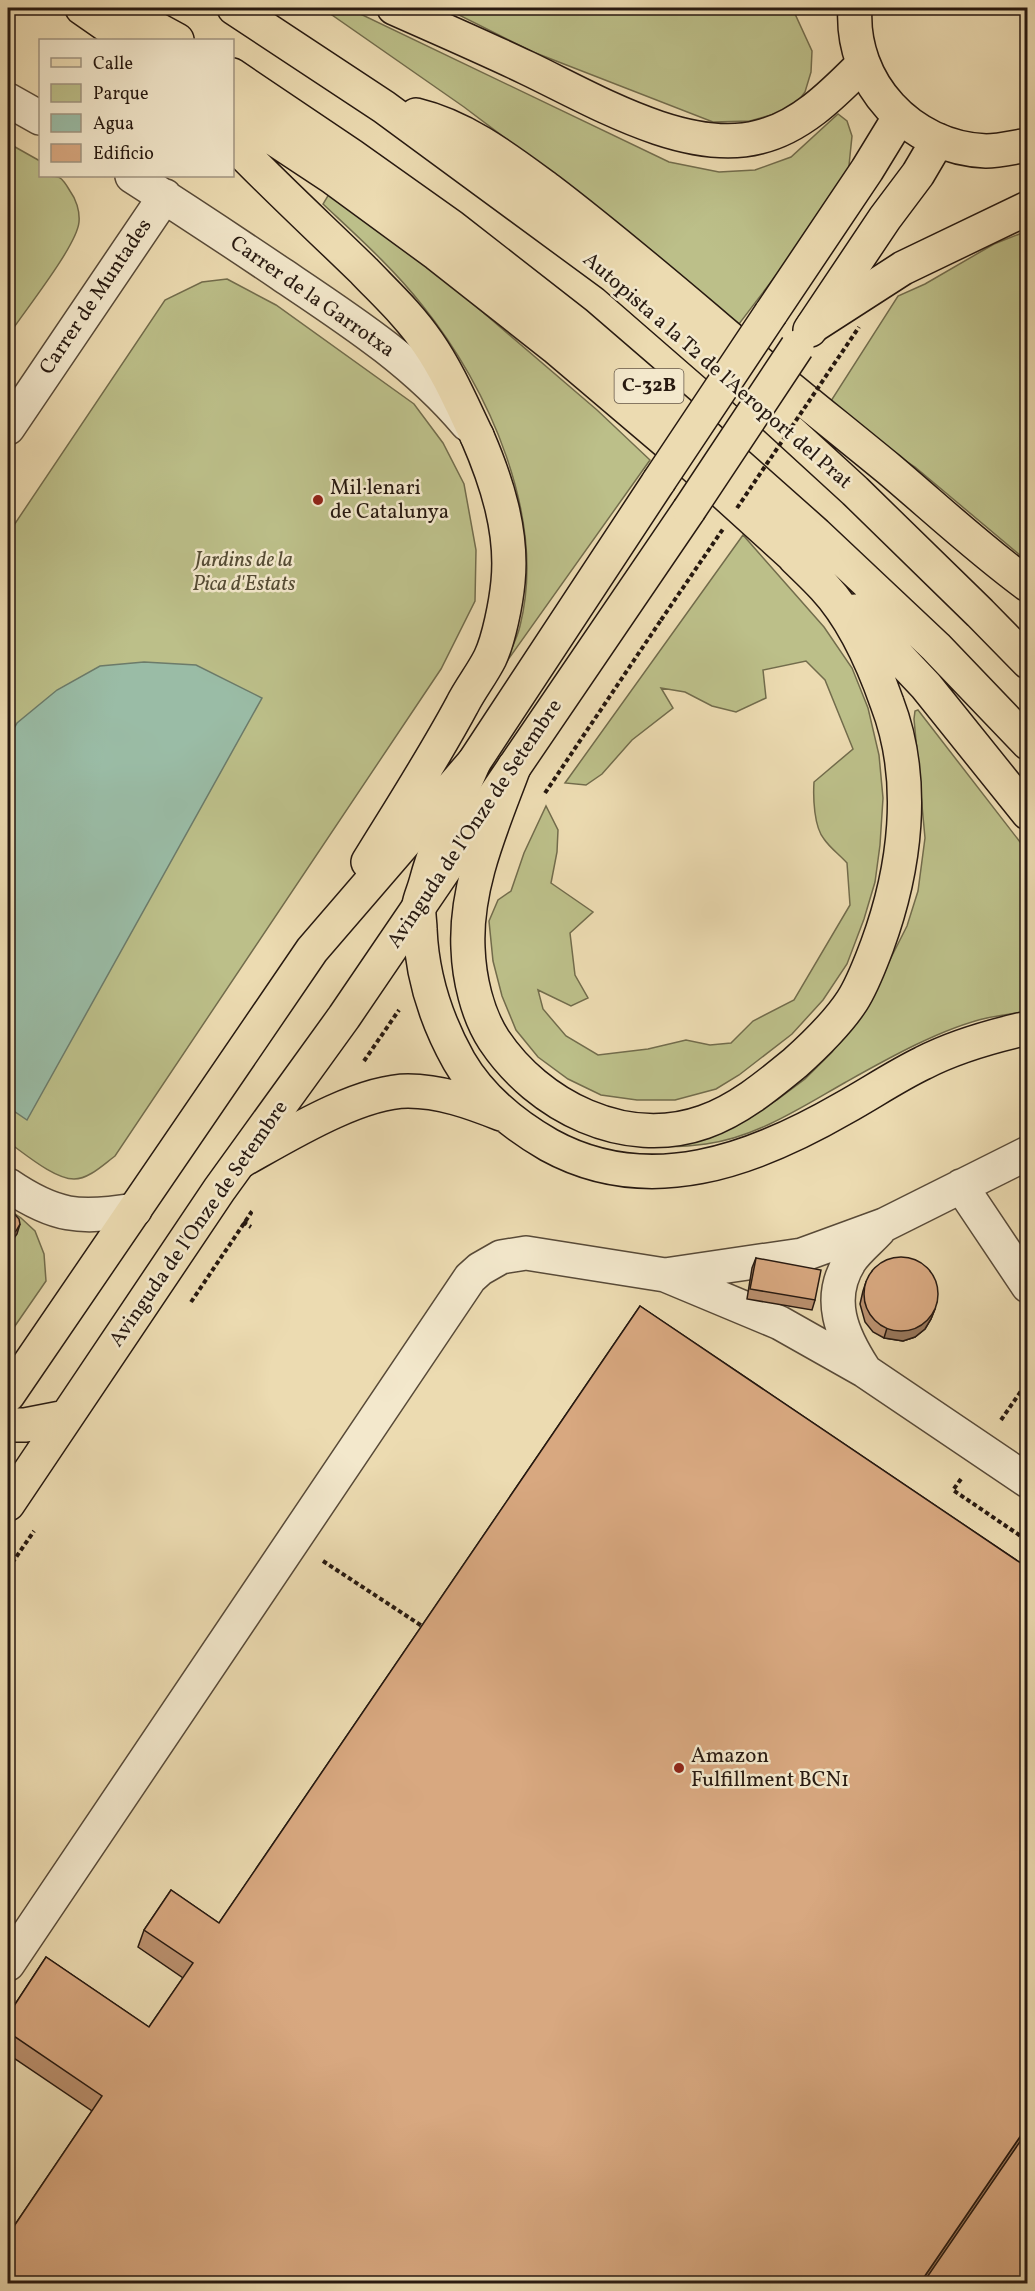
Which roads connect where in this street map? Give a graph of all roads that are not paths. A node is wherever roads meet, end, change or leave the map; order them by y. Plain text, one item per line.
1 (82, 8) edge
2 (118, 8) edge
3 (234, 8) edge
4 (394, 8) edge
5 (855, 8) edge
6 (127, 39) edge
7 (175, 39) edge
8 (862, 65) junction
9 (234, 76) edge
10 (8, 100) edge
11 (384, 107) junction
12 (234, 112) edge
13 (900, 116) junction
14 (39, 117) edge
15 (938, 140) junction
16 (234, 144) edge
17 (1028, 145) edge
18 (134, 177) edge
19 (165, 196) junction
20 (1028, 208) edge
21 (805, 336) junction
22 (8, 428) edge
23 (477, 436) junction
24 (794, 557) junction
25 (1028, 585) edge
26 (1028, 662) edge
27 (1028, 743) edge
28 (474, 762) junction
29 (514, 767) junction
30 (1028, 813) edge
31 (419, 905) junction
32 (312, 950) junction
33 (1028, 1028) edge
34 (504, 1115) junction
35 (1028, 1153) edge
36 (243, 1160) junction
37 (8, 1185) edge
38 (961, 1186) junction
39 (135, 1210) junction
40 (884, 1225) junction
41 (665, 1275) junction
42 (1028, 1286) edge
43 (865, 1371) junction
44 (8, 1395) edge
45 (66, 1417) junction
46 (8, 1425) edge
47 (1028, 1481) edge
48 (8, 1504) edge
49 (8, 1964) edge

1 - 6 main road
2 - 7 main road
3 - 11 main road, Autopista a la T2 de l'Aeroport del Prat / C-32B
4 - 8 main road
5 - 8 main road
8 - 13 main road
9 - 27 main road, C-32B
10 - 14 street
11 - 25 main road
11 - 26 main road, Autopista a la T2 de l'Aeroport del Prat / C-32B
12 - 24 main road
13 - 15 main road
13 - 28 main road, Avinguda de l'Onze de Setembre, bridge
15 - 17 main road
15 - 21 main road, Avinguda de l'Onze de Setembre
16 - 23 main road
18 - 19 street, Carrer de la Garrotxa
19 - 22 street, Carrer de Muntades
19 - 23 street, Carrer de la Garrotxa
20 - 21 main road
21 - 29 main road, Avinguda de l'Onze de Setembre, bridge
23 - 32 main road
24 - 29 main road
24 - 30 main road
28 - 31 main road
28 - 32 main road, Avinguda de l'Onze de Setembre
29 - 31 main road, Avinguda de l'Onze de Setembre
31 - 34 main road
31 - 36 main road, Avinguda de l'Onze de Setembre
32 - 39 main road, Avinguda de l'Onze de Setembre
33 - 34 main road
34 - 36 main road
35 - 38 street
36 - 45 main road, Avinguda de l'Onze de Setembre
37 - 39 street
38 - 40 street
38 - 42 street
39 - 44 main road, Avinguda de l'Onze de Setembre
40 - 41 street
40 - 43 street
41 - 43 street
41 - 49 street
43 - 47 street
45 - 46 main road
45 - 48 main road, Avinguda de l'Onze de Setembre

